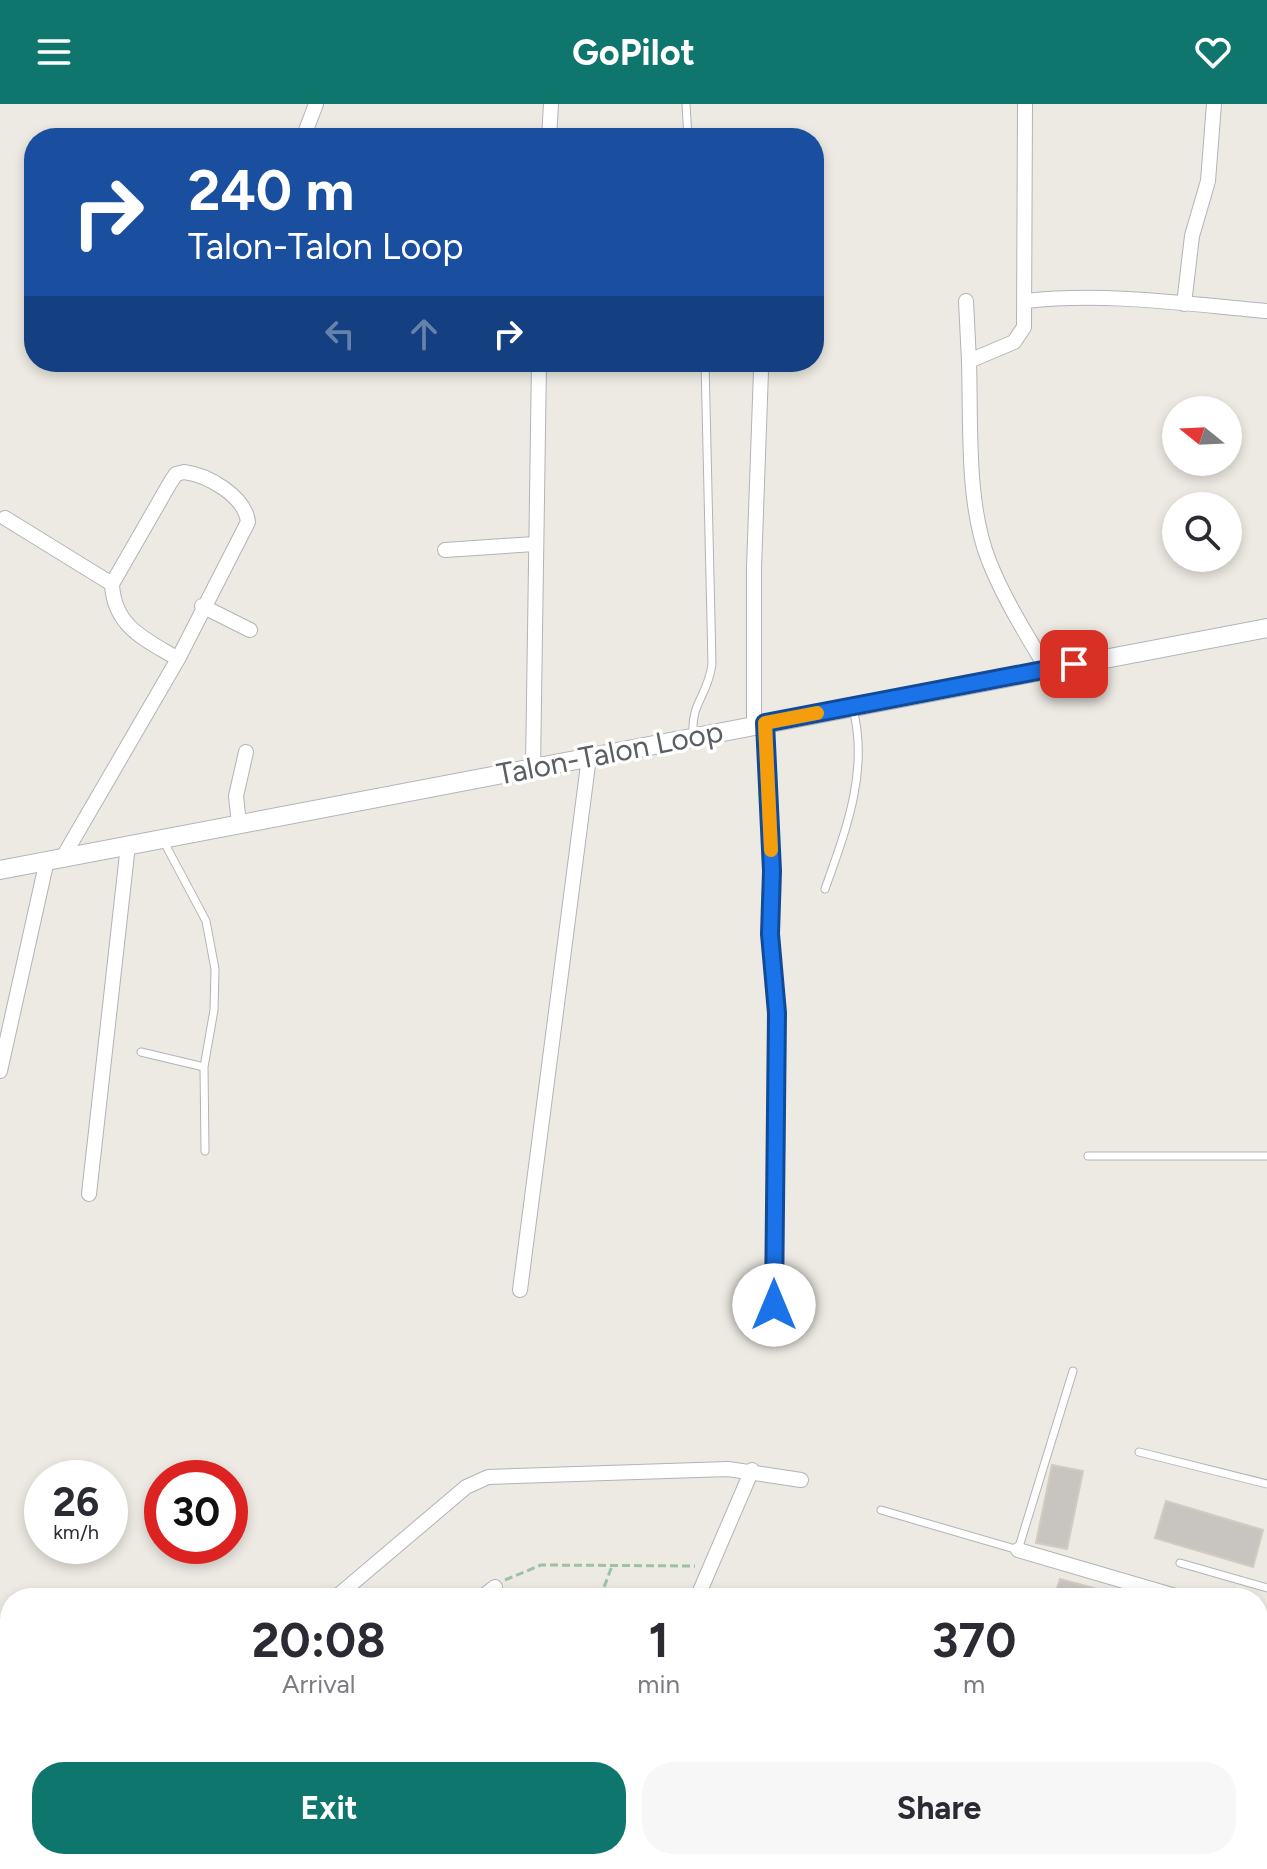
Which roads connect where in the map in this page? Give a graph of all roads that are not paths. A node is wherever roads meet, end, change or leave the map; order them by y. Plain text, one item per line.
1 (316, 104) edge
2 (551, 104) edge
3 (686, 104) edge
4 (1025, 104) edge
5 (1214, 104) edge
6 (307, 128) edge
7 (550, 128) edge
8 (687, 128) edge
9 (966, 301) dead end
10 (1026, 301) junction
11 (1184, 304) junction
12 (1267, 311) edge
13 (969, 361) junction
14 (539, 372) edge
15 (705, 372) edge
16 (761, 372) edge
17 (5, 518) dead end
18 (534, 544) junction
19 (445, 550) dead end
20 (112, 584) junction
21 (202, 606) junction
22 (1267, 628) edge
23 (250, 630) dead end
24 (178, 659) junction
25 (1047, 669) junction
26 (852, 705) junction
27 (760, 724) junction
28 (693, 737) junction
29 (246, 752) dead end
30 (589, 757) junction
31 (533, 768) junction
32 (239, 824) junction
33 (162, 838) junction
34 (128, 845) junction
35 (55, 859) junction
36 (0, 870) edge
37 (825, 889) dead end
38 (141, 1052) dead end
39 (204, 1067) junction
40 (0, 1071) edge
41 (205, 1151) dead end
42 (1088, 1156) dead end
43 (1267, 1156) edge
44 (89, 1194) dead end
45 (520, 1290) dead end
46 (774, 1305) dead end
47 (1073, 1371) dead end
48 (1139, 1452) dead end
49 (752, 1470) junction
50 (801, 1480) dead end
51 (1267, 1484) edge
52 (881, 1510) dead end
53 (1018, 1550) junction
54 (1180, 1563) dead end
55 (347, 1588) edge
56 (701, 1588) edge
57 (1148, 1588) edge
58 (1267, 1588) edge

1 - 6 street
2 - 7 street
3 - 8 lane
4 - 10 street
5 - 11 street
9 - 13 street
10 - 11 street
10 - 13 street
11 - 12 street
13 - 25 street
14 - 18 street
15 - 28 lane
16 - 27 street
17 - 20 street
18 - 19 street
18 - 31 street
20 - 21 street
20 - 24 street
21 - 23 street
21 - 24 street
22 - 25 street, Talon-Talon Loop
24 - 35 street
25 - 26 street, Talon-Talon Loop
26 - 27 street, Talon-Talon Loop
26 - 37 lane
27 - 28 street, Talon-Talon Loop
27 - 46 street
28 - 30 street, Talon-Talon Loop
29 - 32 street
30 - 31 street, Talon-Talon Loop
30 - 45 street
31 - 32 street, Talon-Talon Loop
32 - 33 street, Talon-Talon Loop
33 - 34 street, Talon-Talon Loop
33 - 39 lane
34 - 35 street, Talon-Talon Loop
34 - 44 street
35 - 36 street, Talon-Talon Loop
35 - 40 street
38 - 39 lane
39 - 41 lane
42 - 43 lane
47 - 53 lane
48 - 51 lane
49 - 50 street
49 - 55 street
49 - 56 street
52 - 53 lane
53 - 57 street
54 - 58 lane

